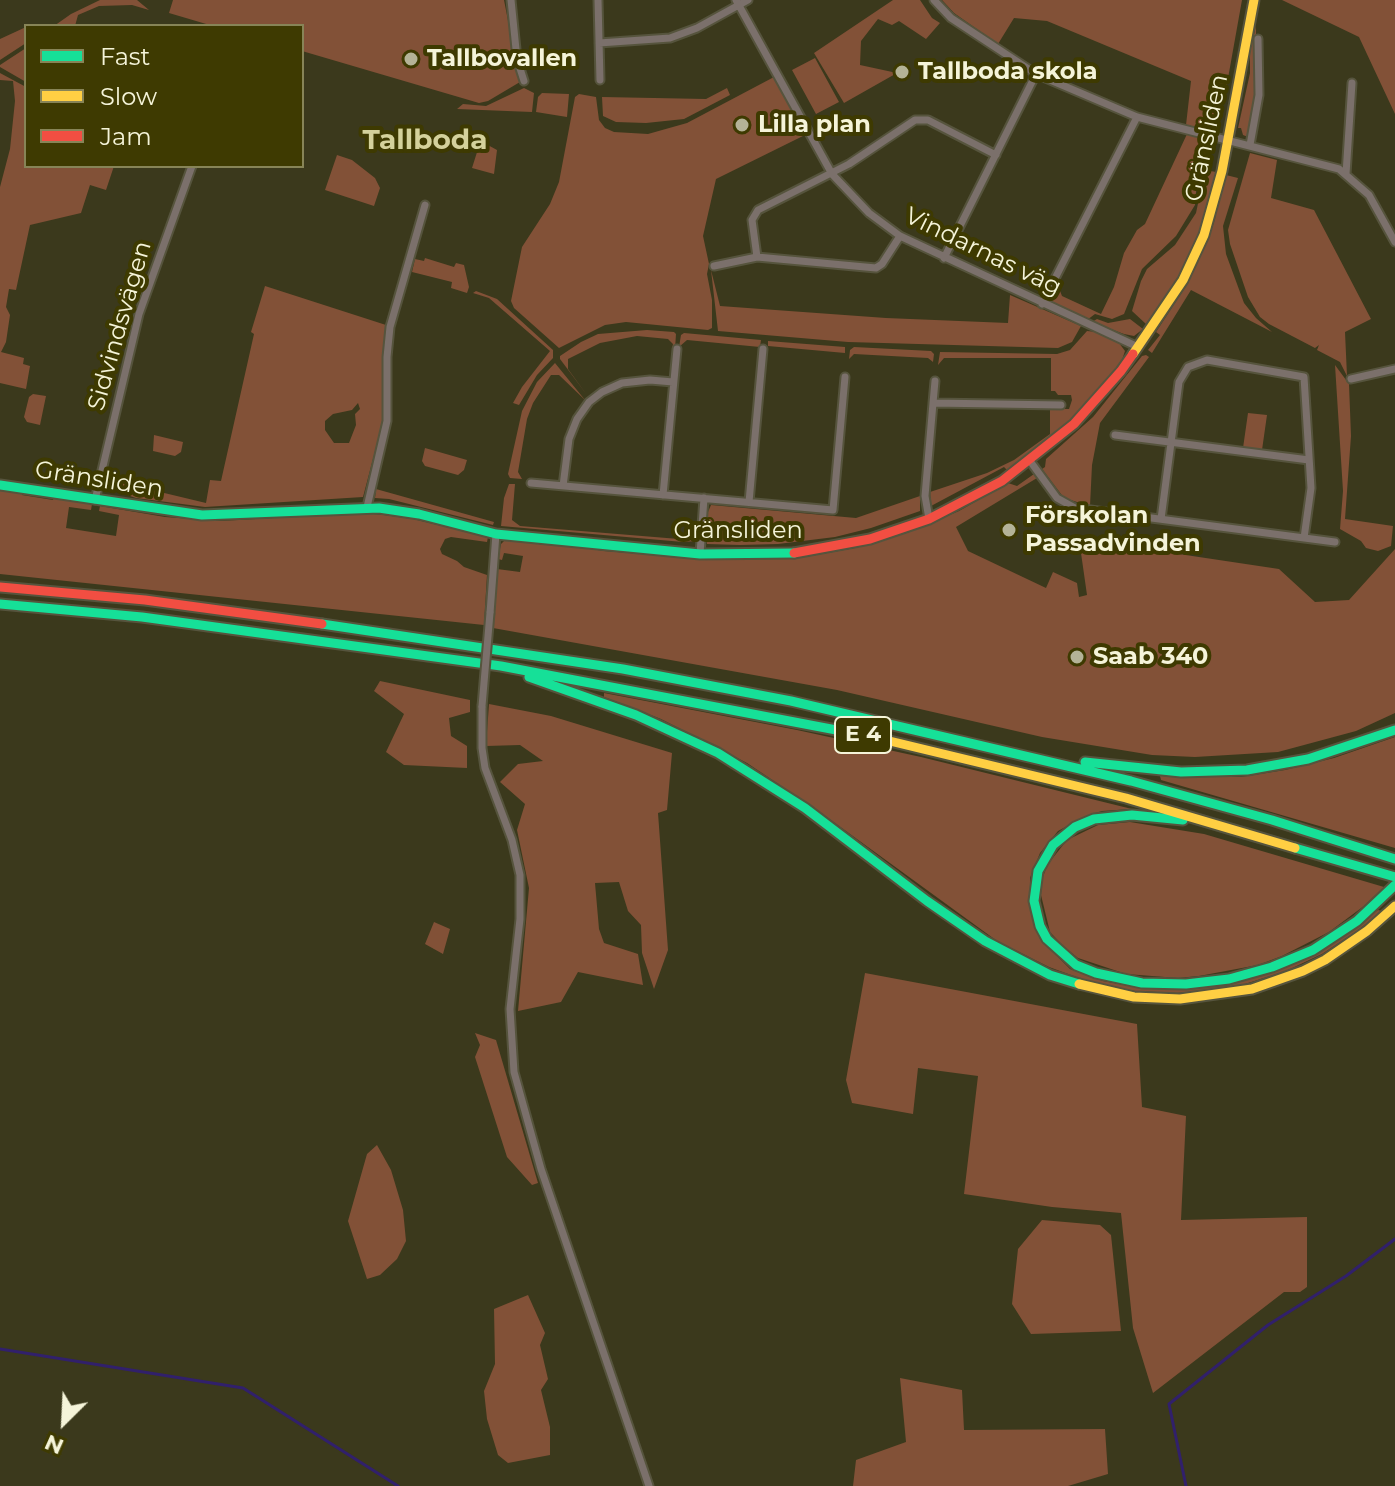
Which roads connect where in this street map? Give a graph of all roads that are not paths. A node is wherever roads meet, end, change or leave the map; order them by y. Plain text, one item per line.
1 (511, 0) edge
2 (598, 0) edge
3 (748, 0) edge
4 (934, 0) edge
5 (1254, 0) edge
6 (738, 3) edge
7 (1258, 39) dead end
8 (599, 43) junction
9 (1036, 74) junction
10 (600, 80) dead end
11 (524, 81) dead end
12 (1352, 83) dead end
13 (1137, 117) junction
14 (1229, 139) junction
15 (1250, 145) junction
16 (996, 155) junction
17 (191, 168) edge
18 (832, 174) junction
19 (1346, 174) junction
20 (425, 205) dead end
21 (900, 236) junction
22 (1395, 242) edge
23 (757, 257) junction
24 (944, 258) junction
25 (714, 266) dead end
26 (1042, 304) junction
27 (1138, 347) junction
28 (677, 349) dead end
29 (763, 349) dead end
30 (1395, 369) edge
31 (845, 377) dead end
32 (1351, 379) dead end
33 (935, 381) dead end
34 (673, 382) junction
35 (933, 403) junction
36 (1061, 405) dead end
37 (1115, 435) dead end
38 (1171, 443) junction
39 (1309, 460) junction
40 (1030, 461) junction
41 (531, 483) dead end
42 (0, 485) edge
43 (563, 486) junction
44 (663, 495) junction
45 (704, 498) junction
46 (95, 500) junction
47 (749, 502) junction
48 (367, 507) junction
49 (929, 519) junction
50 (1161, 519) junction
51 (496, 534) junction
52 (1304, 538) junction
53 (1335, 542) dead end
54 (700, 554) junction
55 (0, 587) edge
56 (0, 604) edge
57 (489, 664) junction
58 (1395, 730) edge
59 (1016, 752) junction
60 (1219, 824) junction
61 (1395, 859) edge
62 (1395, 877) edge
63 (1395, 885) edge
64 (1392, 910) edge
65 (649, 1486) edge

1 - 11 street
2 - 8 street
3 - 6 street
4 - 9 street
5 - 14 main road, Gränsliden
6 - 8 street
6 - 18 street, Vindarnas väg
7 - 15 street, Gränsliden
8 - 10 street
9 - 13 street
9 - 16 street
12 - 19 street
13 - 14 street
13 - 26 street
14 - 15 street
14 - 27 main road, Gränsliden
15 - 19 street
16 - 18 street
16 - 24 street
17 - 46 street, Sidvindsvägen
18 - 21 street, Vindarnas väg
18 - 23 street
19 - 22 street
20 - 48 street
21 - 23 street
21 - 24 street, Vindarnas väg
23 - 25 street
24 - 26 street, Vindarnas väg
26 - 27 street, Vindarnas väg
27 - 40 main road, Gränsliden
28 - 34 street
29 - 47 street
30 - 32 street
31 - 47 street
33 - 35 street
34 - 43 street
34 - 44 street
35 - 36 street
35 - 49 street
37 - 38 street
38 - 39 street
38 - 39 street
38 - 50 street
39 - 52 street
40 - 49 main road, Gränsliden
40 - 50 street
41 - 43 street
42 - 46 main road, Gränsliden
43 - 44 street
44 - 45 street
45 - 47 street
45 - 54 street
46 - 48 main road, Gränsliden
48 - 51 main road, Gränsliden
49 - 54 main road, Gränsliden
50 - 52 street
51 - 54 main road, Gränsliden
51 - 65 street, bridge
52 - 53 street
55 - 59 main road, E 4
56 - 57 main road, E 4
57 - 60 main road, E 4
57 - 64 main road
58 - 59 main road
59 - 61 main road, E 4
60 - 62 main road, E 4
60 - 63 main road

